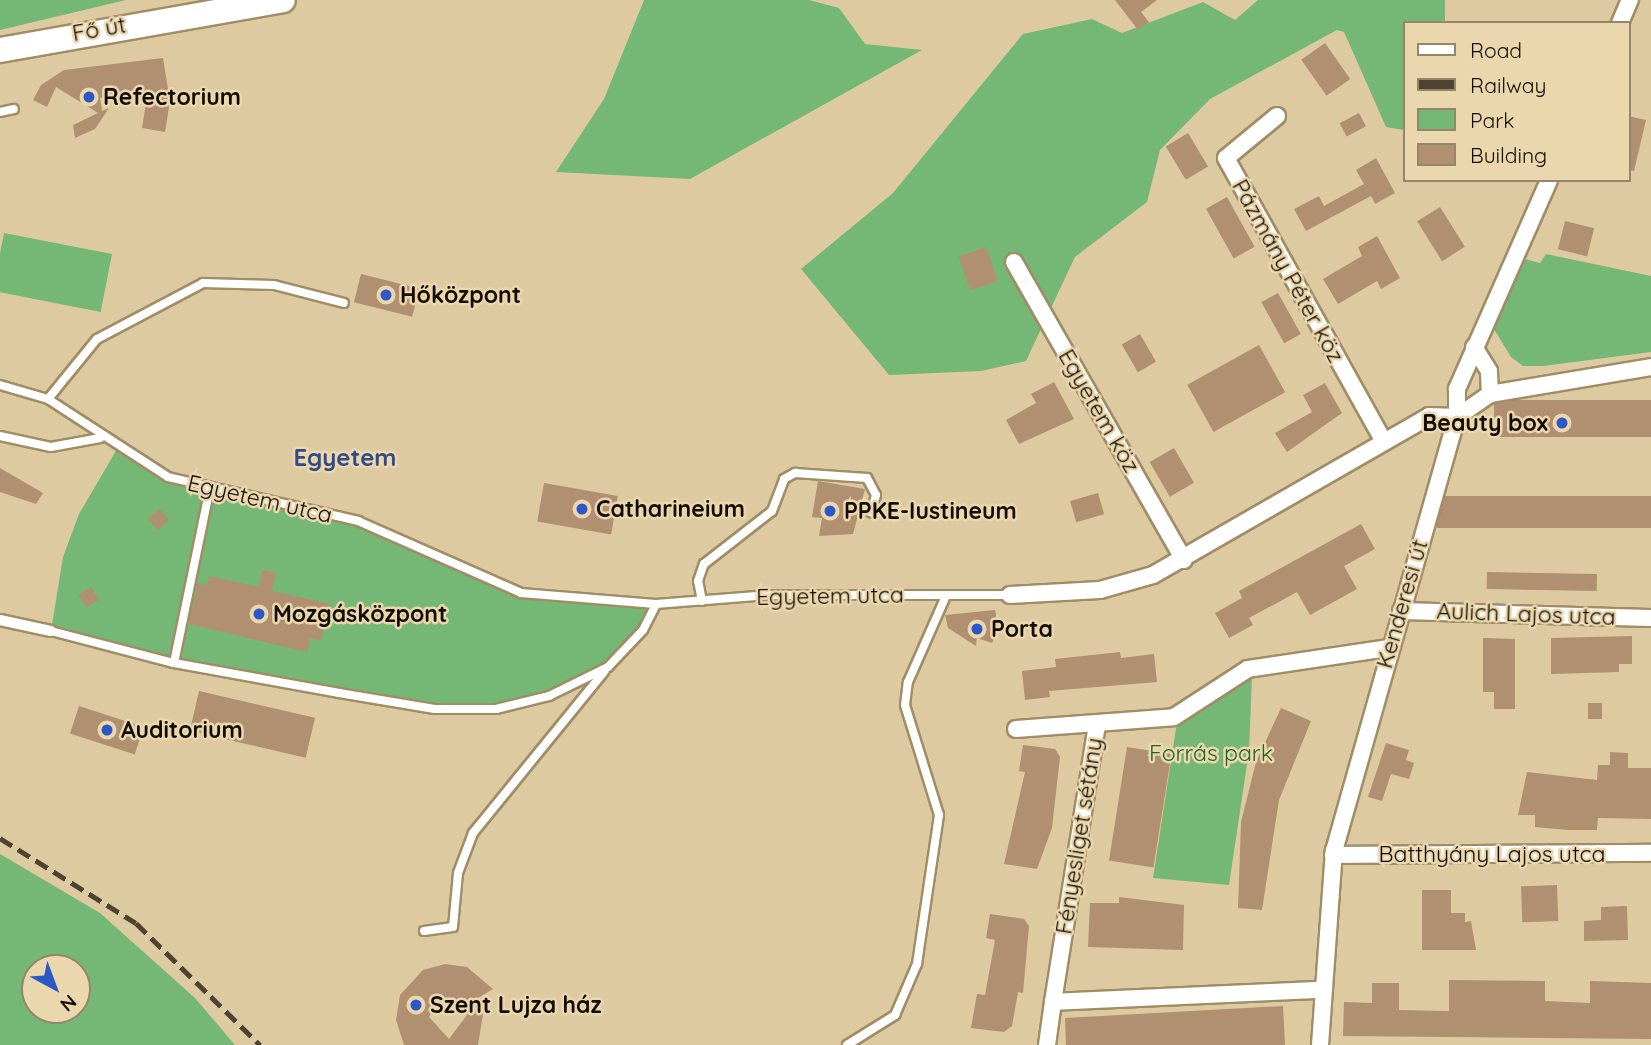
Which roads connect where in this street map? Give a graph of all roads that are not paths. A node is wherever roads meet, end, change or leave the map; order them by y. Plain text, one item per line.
1 (283, 0) edge
2 (1630, 0) edge
3 (1621, 21) edge
4 (0, 50) edge
5 (14, 109) dead end
6 (0, 112) edge
7 (1277, 116) dead end
8 (1548, 182) edge
9 (1014, 262) dead end
10 (344, 303) dead end
11 (1474, 346) junction
12 (1651, 367) edge
13 (0, 385) edge
14 (1490, 394) junction
15 (48, 399) junction
16 (1457, 417) junction
17 (0, 436) edge
18 (100, 438) junction
19 (1384, 442) junction
20 (210, 487) junction
21 (872, 512) dead end
22 (1184, 560) junction
23 (1010, 595) joint
24 (946, 596) junction
25 (702, 601) junction
26 (656, 604) junction
27 (1401, 611) junction
28 (1651, 618) edge
29 (0, 620) edge
30 (51, 631) joint
31 (1389, 648) junction
32 (174, 663) junction
33 (608, 667) junction
34 (1097, 725) junction
35 (1016, 729) dead end
36 (1651, 853) edge
37 (1333, 855) junction
38 (424, 931) dead end
39 (1320, 990) junction
40 (1053, 1002) junction
41 (847, 1045) edge
42 (1048, 1045) edge
43 (1320, 1045) edge

1 - 4 main road, Fő út
2 - 3 street
5 - 6 lane
7 - 19 street, Pázmány Péter köz
8 - 11 street, Kenderesi út
9 - 22 street, Egyetem köz
10 - 15 lane
11 - 14 street
11 - 16 street, Kenderesi út
12 - 14 street
13 - 15 lane, Egyetem utca
14 - 16 street
15 - 18 lane, Egyetem utca
16 - 19 street, Egyetem utca
16 - 27 street, Kenderesi út
17 - 18 lane
18 - 20 lane, Egyetem utca
19 - 22 street, Egyetem utca
20 - 26 lane, Egyetem utca
20 - 32 lane
21 - 25 lane
22 - 23 street, Egyetem utca
23 - 24 lane, Egyetem utca
24 - 25 lane, Egyetem utca
24 - 41 lane
25 - 26 lane, Egyetem utca
26 - 33 lane
27 - 28 street, Aulich Lajos utca
27 - 31 street, Kenderesi út
29 - 30 street
30 - 32 lane
31 - 34 street, Fényesliget sétány
31 - 37 street, Kenderesi út
32 - 33 lane
33 - 38 lane
34 - 35 street
34 - 40 street, Fényesliget sétány
36 - 37 street, Batthyány Lajos utca
37 - 39 street, Kenderesi út
39 - 40 street
39 - 43 street, Kenderesi út
40 - 42 street, Fényesliget sétány

